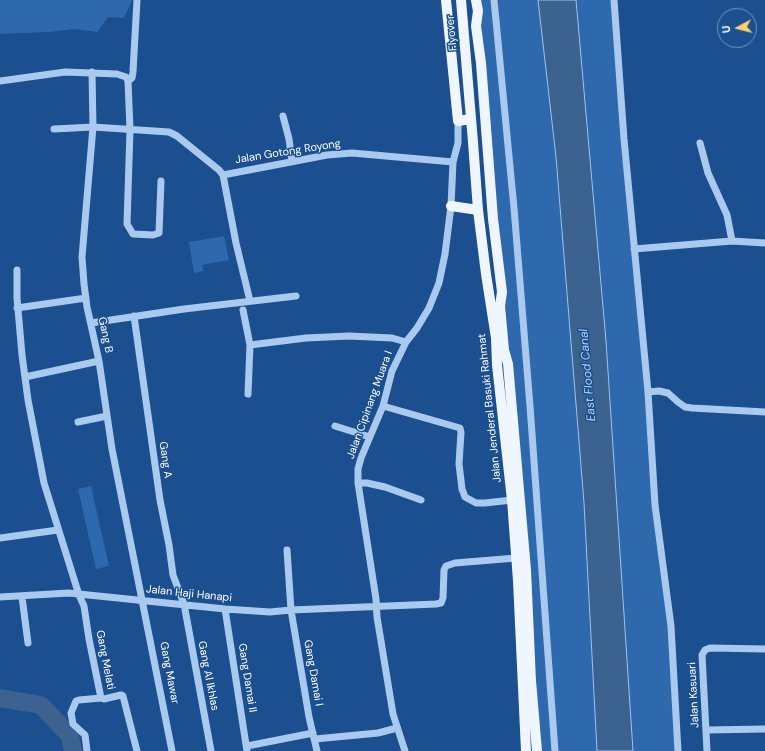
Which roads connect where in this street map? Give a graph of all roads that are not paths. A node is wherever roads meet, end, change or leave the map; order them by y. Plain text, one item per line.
1 (137, 0) edge
2 (446, 0) edge
3 (461, 0) edge
4 (477, 0) edge
5 (494, 0) edge
6 (614, 0) edge
7 (466, 64) joint
8 (92, 72) junction
9 (0, 81) edge
10 (128, 81) junction
11 (484, 114) junction
12 (284, 116) dead end
13 (471, 119) junction
14 (458, 121) junction
15 (93, 127) junction
16 (54, 129) dead end
17 (130, 130) junction
18 (700, 143) dead end
19 (292, 162) junction
20 (453, 162) junction
21 (223, 175) junction
22 (161, 181) dead end
23 (451, 206) junction
24 (478, 210) junction
25 (732, 241) junction
26 (765, 244) edge
27 (634, 249) junction
28 (17, 270) dead end
29 (296, 296) dead end
30 (86, 298) junction
31 (250, 302) junction
32 (18, 308) junction
33 (243, 310) dead end
34 (134, 316) junction
35 (91, 323) junction
36 (406, 342) junction
37 (250, 345) junction
38 (99, 361) junction
39 (25, 377) junction
40 (648, 392) junction
41 (248, 394) dead end
42 (383, 406) junction
43 (765, 412) edge
44 (107, 416) junction
45 (78, 422) dead end
46 (335, 426) dead end
47 (370, 437) junction
48 (358, 483) junction
49 (421, 500) dead end
50 (512, 500) junction
51 (58, 530) junction
52 (0, 538) edge
53 (287, 550) dead end
54 (516, 558) junction
55 (79, 595) junction
56 (0, 597) edge
57 (22, 597) junction
58 (143, 600) junction
59 (184, 604) junction
60 (377, 606) junction
61 (225, 609) junction
62 (291, 610) junction
63 (28, 643) dead end
64 (765, 649) edge
65 (100, 698) junction
66 (397, 728) junction
67 (765, 729) edge
68 (707, 730) junction
69 (314, 736) junction
70 (247, 748) edge
71 (87, 751) edge
72 (137, 751) edge
73 (172, 751) edge
74 (211, 751) edge
75 (317, 751) edge
76 (405, 751) edge
77 (526, 751) edge
78 (537, 751) edge
79 (555, 751) edge
80 (678, 751) edge
81 (707, 751) edge

1 - 10 street
2 - 14 main road
3 - 7 main road, Flyover
4 - 11 main road, Jalan Jenderal Basuki Rahmat
4 - 11 main road, Jalan Jenderal Basuki Rahmat
5 - 79 street
6 - 27 street
7 - 13 main road, Jalan Jenderal Basuki Rahmat
8 - 9 street
8 - 10 street
8 - 15 street, Gang B
10 - 17 street
11 - 78 main road, Jalan Jenderal Basuki Rahmat
12 - 19 street
13 - 14 main road
13 - 24 main road, Jalan Jenderal Basuki Rahmat
14 - 20 street, Jalan Cipinang Muara I
15 - 16 street, Jalan Gotong Royong
15 - 17 street, Jalan Gotong Royong
15 - 30 street, Gang B
17 - 21 street, Jalan Gotong Royong
17 - 22 street
18 - 25 street
19 - 20 street, Jalan Gotong Royong
19 - 21 street, Jalan Gotong Royong
20 - 23 street, Jalan Cipinang Muara I
21 - 31 street
23 - 24 main road
23 - 36 street, Jalan Cipinang Muara I
24 - 50 main road, Jalan Jenderal Basuki Rahmat
25 - 26 street
25 - 27 street
27 - 40 street
28 - 32 street, Gang Melati
29 - 31 street
30 - 32 street
30 - 35 street, Gang B
31 - 34 street
32 - 39 street, Gang Melati
33 - 37 street
34 - 35 street
34 - 59 street, Gang A
35 - 38 street, Gang B
36 - 37 street
36 - 42 street, Jalan Cipinang Muara I
37 - 41 street
38 - 39 street
38 - 44 street, Gang B
39 - 51 street, Gang Melati
40 - 43 street
40 - 80 street
42 - 47 street, Jalan Cipinang Muara I
42 - 50 street
44 - 45 street
44 - 58 street, Gang B
46 - 47 street
47 - 48 street, Jalan Cipinang Muara I
48 - 49 street
48 - 60 street, Jalan Cipinang Muara I
50 - 54 main road, Jalan Jenderal Basuki Rahmat
51 - 52 street
51 - 55 street, Gang Melati
53 - 62 street, Gang Damai I
54 - 60 street, Jalan Haji Hanapi
54 - 77 main road, Jalan Jenderal Basuki Rahmat
55 - 57 street, Jalan Haji Hanapi
55 - 58 street, Jalan Haji Hanapi
55 - 65 street, Gang Melati
56 - 57 street, Jalan Haji Hanapi
57 - 63 street
58 - 59 street, Jalan Haji Hanapi
58 - 73 street, Gang Mawar
59 - 61 street, Jalan Haji Hanapi
59 - 74 street, Gang Al Ikhlas
60 - 62 street, Jalan Haji Hanapi
60 - 66 street, Jalan Cipinang Muara I
61 - 62 street, Jalan Haji Hanapi
61 - 70 street, Gang Damai II
62 - 69 street, Gang Damai I
64 - 68 street, Jalan Kasuari
65 - 71 street
65 - 72 street, Gang Melati
66 - 69 street
66 - 76 street, Jalan Cipinang Muara I
67 - 68 street
68 - 81 street, Jalan Kasuari
69 - 70 street
69 - 75 street, Gang Damai I

